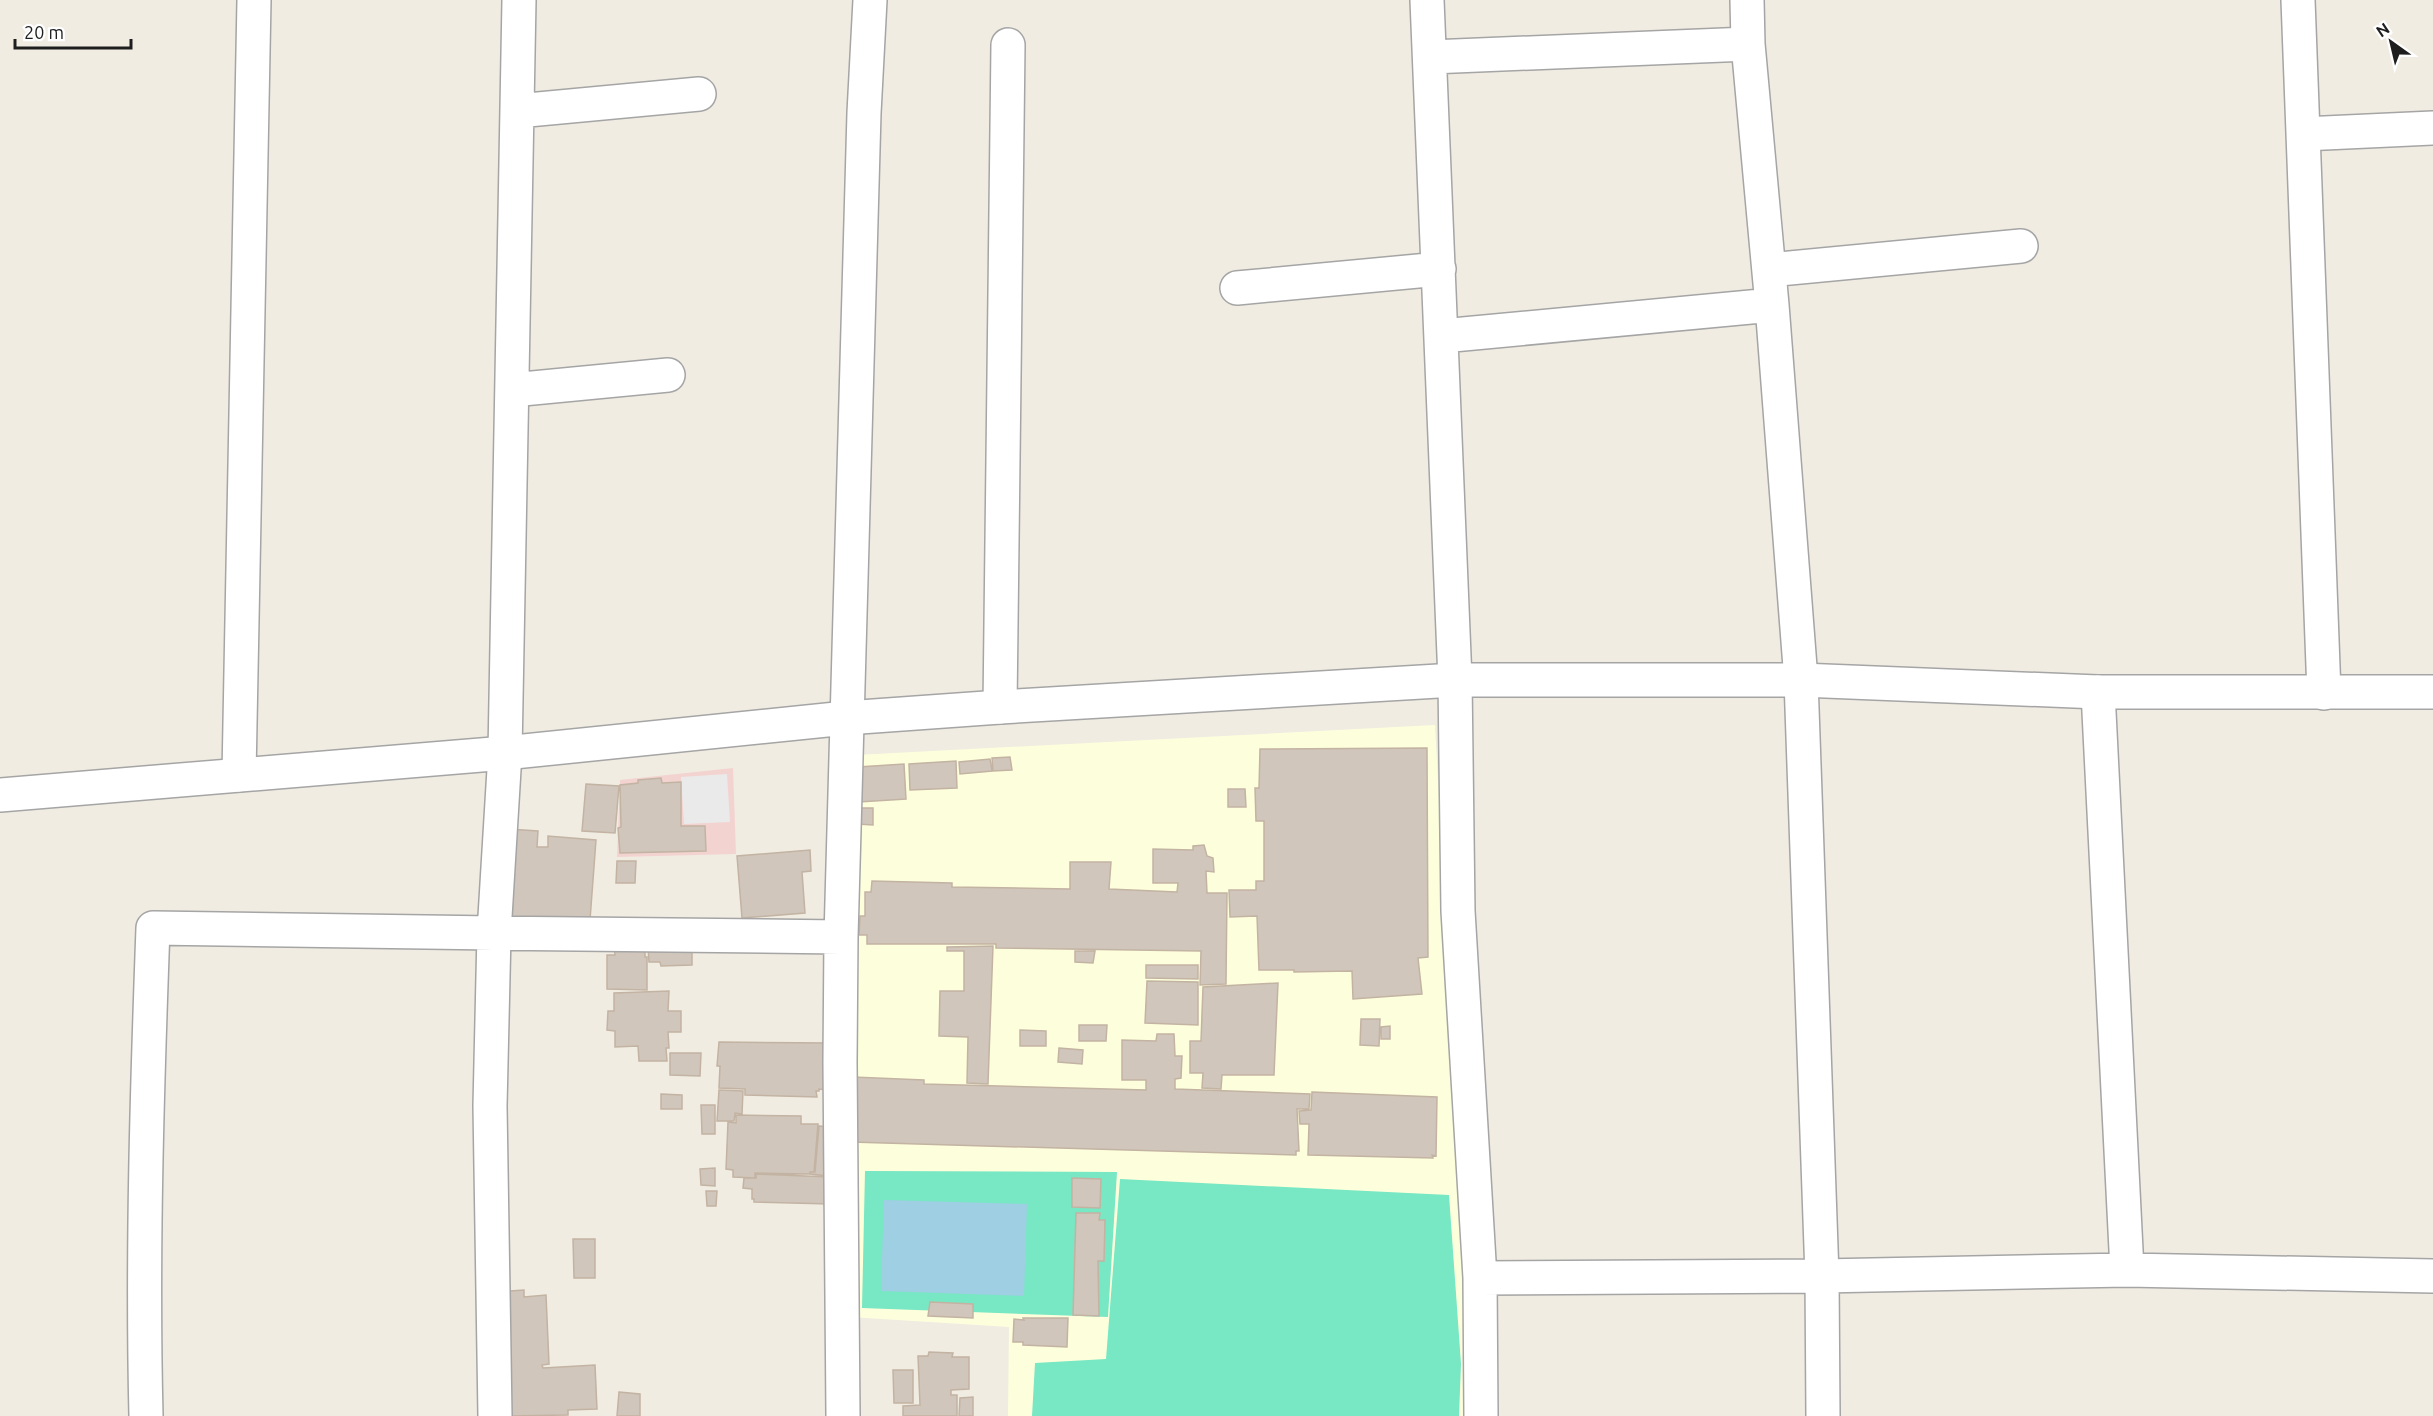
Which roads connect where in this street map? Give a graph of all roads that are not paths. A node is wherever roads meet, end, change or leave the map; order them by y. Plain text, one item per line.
1 (254, 0) edge
2 (519, 0) edge
3 (870, 0) edge
4 (1427, 0) edge
5 (1747, 0) edge
6 (2298, 0) edge
7 (1748, 44) junction
8 (1008, 45) dead end
9 (1431, 57) junction
10 (699, 94) dead end
11 (517, 111) junction
12 (2433, 128) edge
13 (2303, 134) junction
14 (2021, 246) dead end
15 (1439, 269) junction
16 (1769, 270) junction
17 (1237, 288) dead end
18 (1772, 305) junction
19 (1442, 336) junction
20 (668, 375) dead end
21 (512, 390) junction
22 (1455, 680) junction
23 (1801, 680) junction
24 (2098, 692) junction
25 (2324, 693) junction
26 (2433, 693) edge
27 (1000, 707) junction
28 (846, 718) junction
29 (505, 753) junction
30 (239, 775) junction
31 (0, 795) edge
32 (494, 933) junction
33 (841, 937) junction
34 (2127, 1270) junction
35 (1822, 1276) junction
36 (2433, 1276) edge
37 (1480, 1278) junction
38 (146, 1416) edge
39 (495, 1416) edge
40 (843, 1416) edge
41 (1481, 1416) edge
42 (1823, 1416) edge

1 - 30 street
2 - 11 street
3 - 28 street
4 - 9 street
5 - 7 street
6 - 13 street
7 - 9 street
7 - 16 street
8 - 27 street
9 - 15 street
10 - 11 street
11 - 21 street
12 - 13 street
13 - 25 street
14 - 16 street
15 - 17 street
15 - 19 street
16 - 18 street
18 - 19 street
18 - 23 street
19 - 22 street
20 - 21 street
21 - 29 street
22 - 23 street
22 - 27 street
22 - 37 street
23 - 24 street
23 - 35 street
24 - 25 street
24 - 34 street
25 - 26 street
27 - 28 street
28 - 29 street
28 - 33 street
29 - 30 street
29 - 32 street
30 - 31 street
32 - 33 street
32 - 38 street
32 - 39 street
33 - 40 street
34 - 35 street
34 - 36 street
35 - 37 street
35 - 42 street
37 - 41 street

